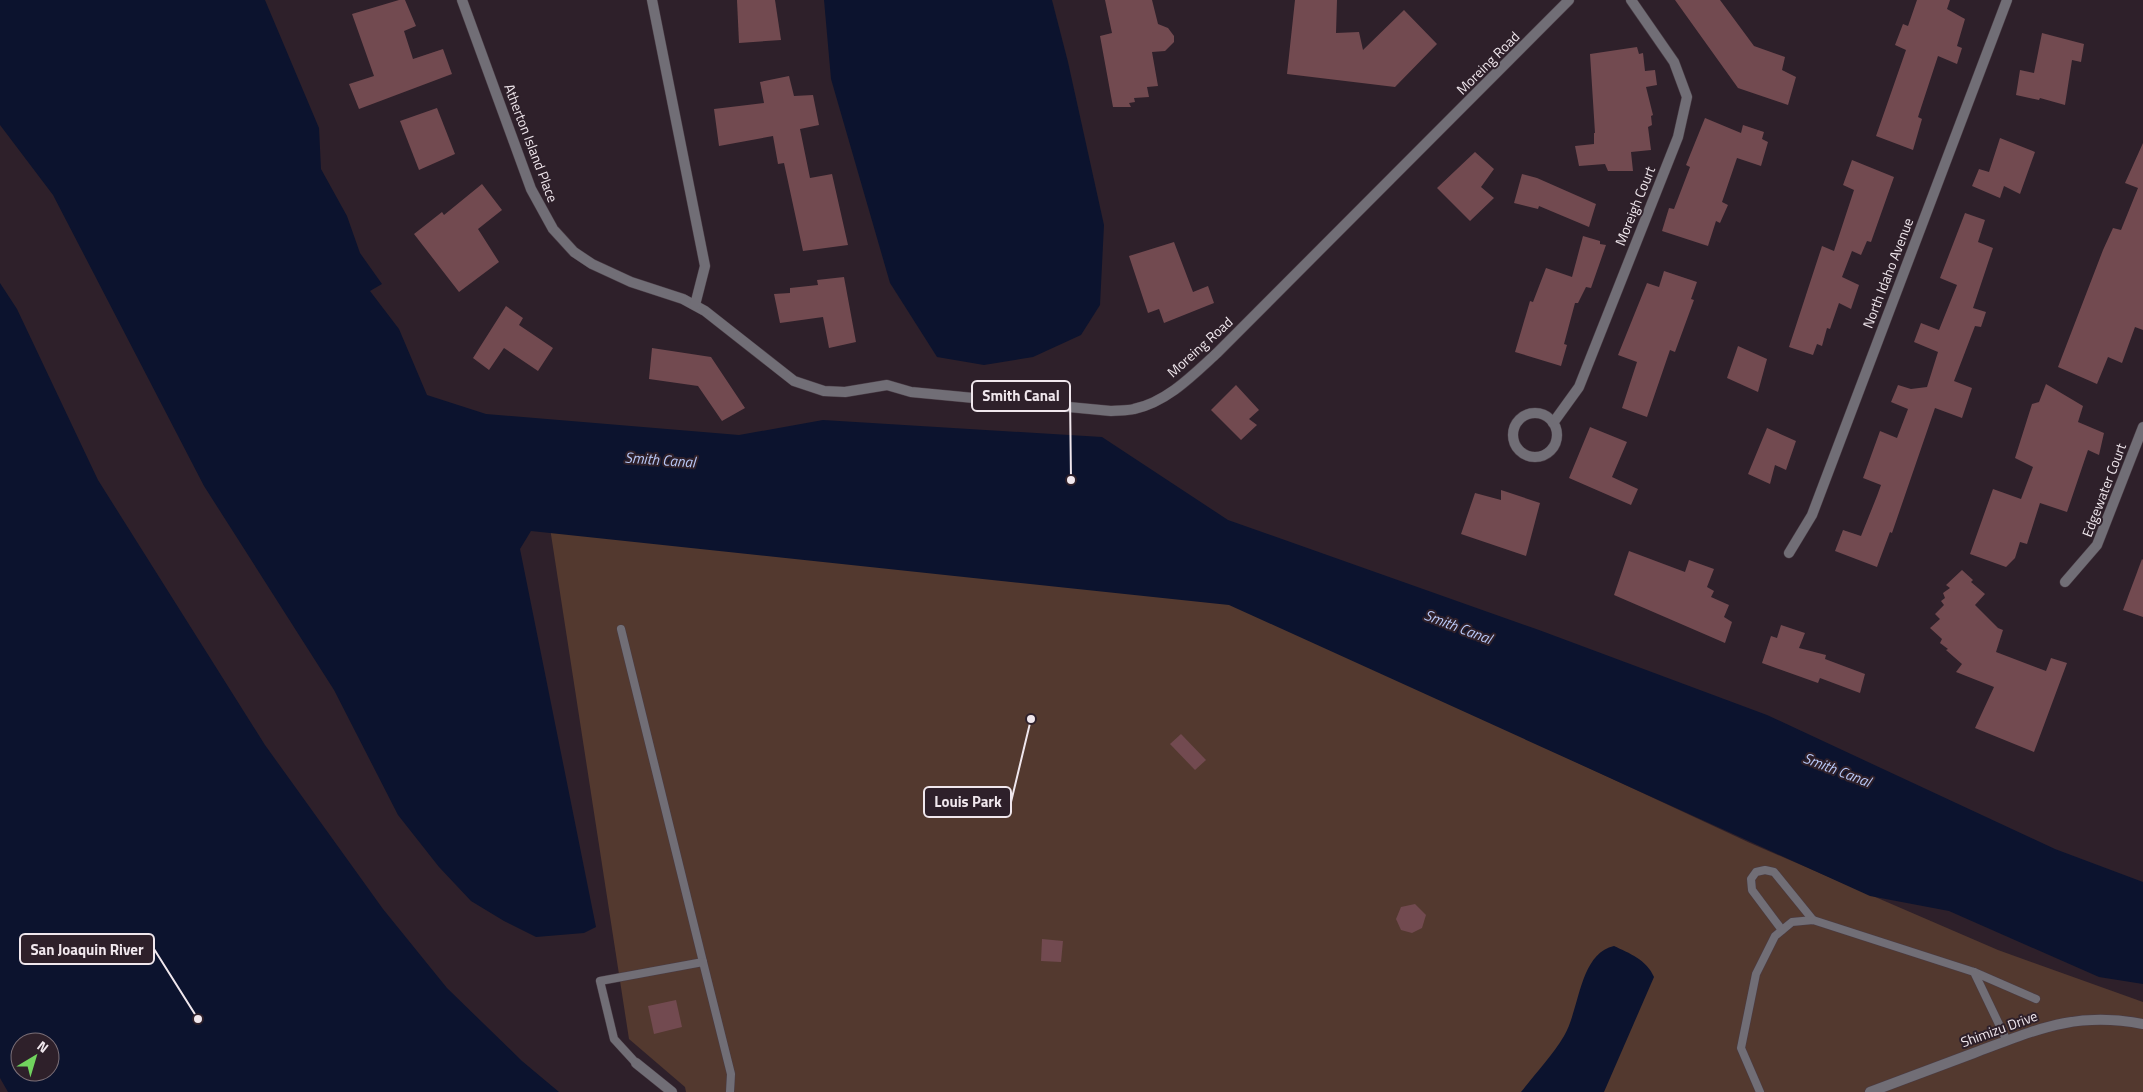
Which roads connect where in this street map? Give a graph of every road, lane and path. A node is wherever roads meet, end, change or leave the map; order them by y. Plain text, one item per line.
1 (462, 0) edge
2 (652, 0) edge
3 (1570, 0) edge
4 (1631, 0) edge
5 (2007, 0) edge
6 (694, 305) junction
7 (739, 338) joint
8 (1554, 423) junction
9 (2143, 427) edge
10 (1789, 553) dead end
11 (2064, 582) dead end
12 (621, 629) dead end
13 (1813, 920) junction
14 (1782, 930) junction
15 (702, 962) junction
16 (1974, 972) junction
17 (2036, 1000) dead end
18 (2143, 1024) edge
19 (2007, 1041) junction
20 (636, 1063) joint
21 (672, 1092) edge
22 (730, 1092) edge
23 (1760, 1092) edge
24 (1870, 1092) edge

1 - 6 street, Atherton Island Place
2 - 6 street
3 - 7 street, Moreing Road
4 - 8 street, Moreigh Court
5 - 10 street, North Idaho Avenue
6 - 7 street, Atherton Island Place
8 - 8 street
9 - 11 street, Edgewater Court
12 - 15 lane
13 - 14 lane
13 - 14 lane
13 - 16 lane
14 - 23 lane
15 - 20 lane
15 - 22 lane
16 - 17 lane
16 - 19 lane
18 - 19 street, Shimizu Drive
19 - 24 street, Shimizu Drive
20 - 21 street

